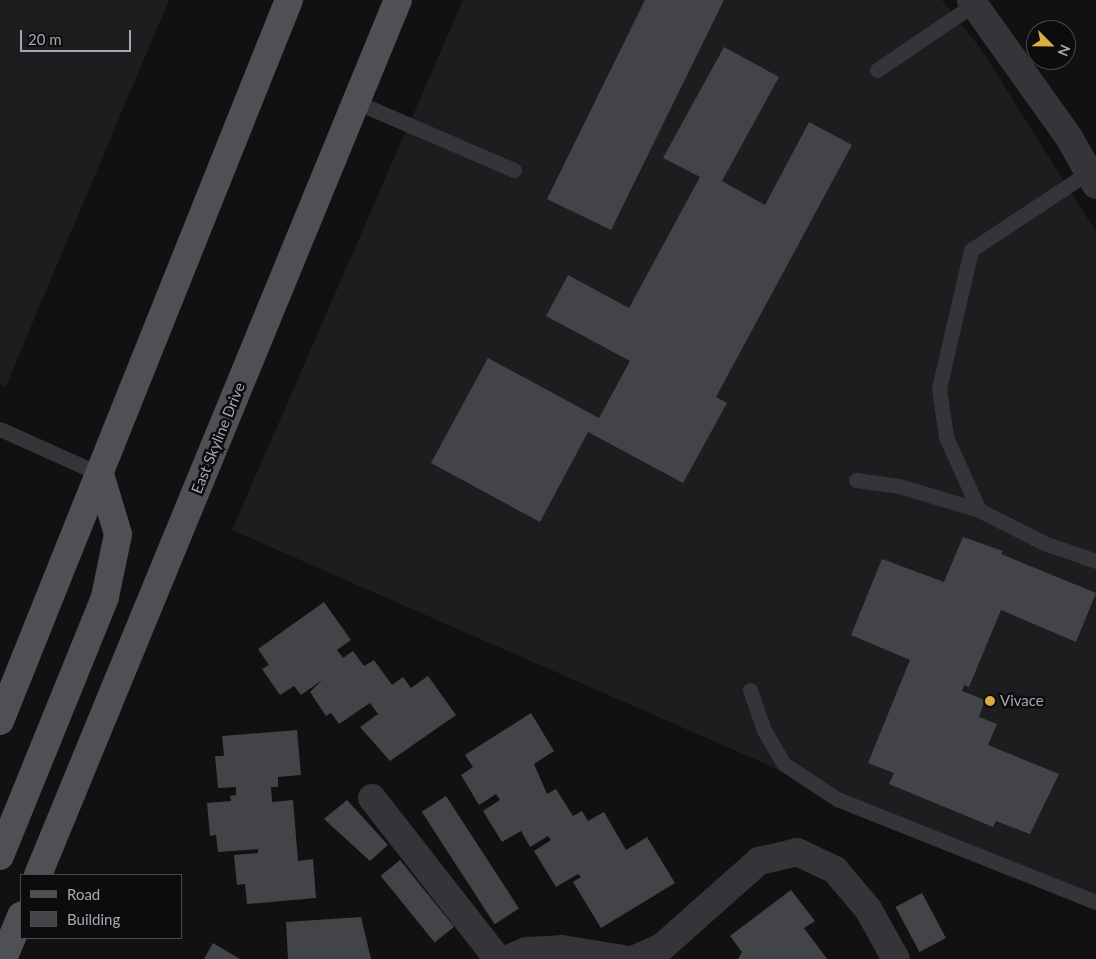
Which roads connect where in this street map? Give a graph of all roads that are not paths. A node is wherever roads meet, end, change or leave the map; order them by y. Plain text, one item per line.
1 (289, 0) edge
2 (398, 0) edge
3 (973, 2) edge
4 (876, 70) dead end
5 (356, 102) junction
6 (514, 170) dead end
7 (1092, 179) edge
8 (0, 429) edge
9 (100, 474) junction
10 (856, 480) dead end
11 (979, 510) junction
12 (1096, 561) edge
13 (750, 690) dead end
14 (0, 721) edge
15 (372, 798) dead end
16 (0, 856) edge
17 (38, 874) edge
18 (1096, 902) edge
19 (20, 919) edge
20 (4, 959) edge
21 (498, 959) edge
22 (507, 959) edge
23 (623, 959) edge
24 (636, 959) edge
25 (896, 959) edge

1 - 9 main road
2 - 5 main road, East Skyline Drive
3 - 4 lane
3 - 7 street
5 - 6 lane
5 - 17 main road, East Skyline Drive
7 - 11 lane
8 - 9 lane
9 - 14 main road
9 - 16 main road
10 - 11 lane
11 - 12 lane
13 - 18 lane
15 - 21 street
19 - 20 main road
22 - 23 street
24 - 25 street

